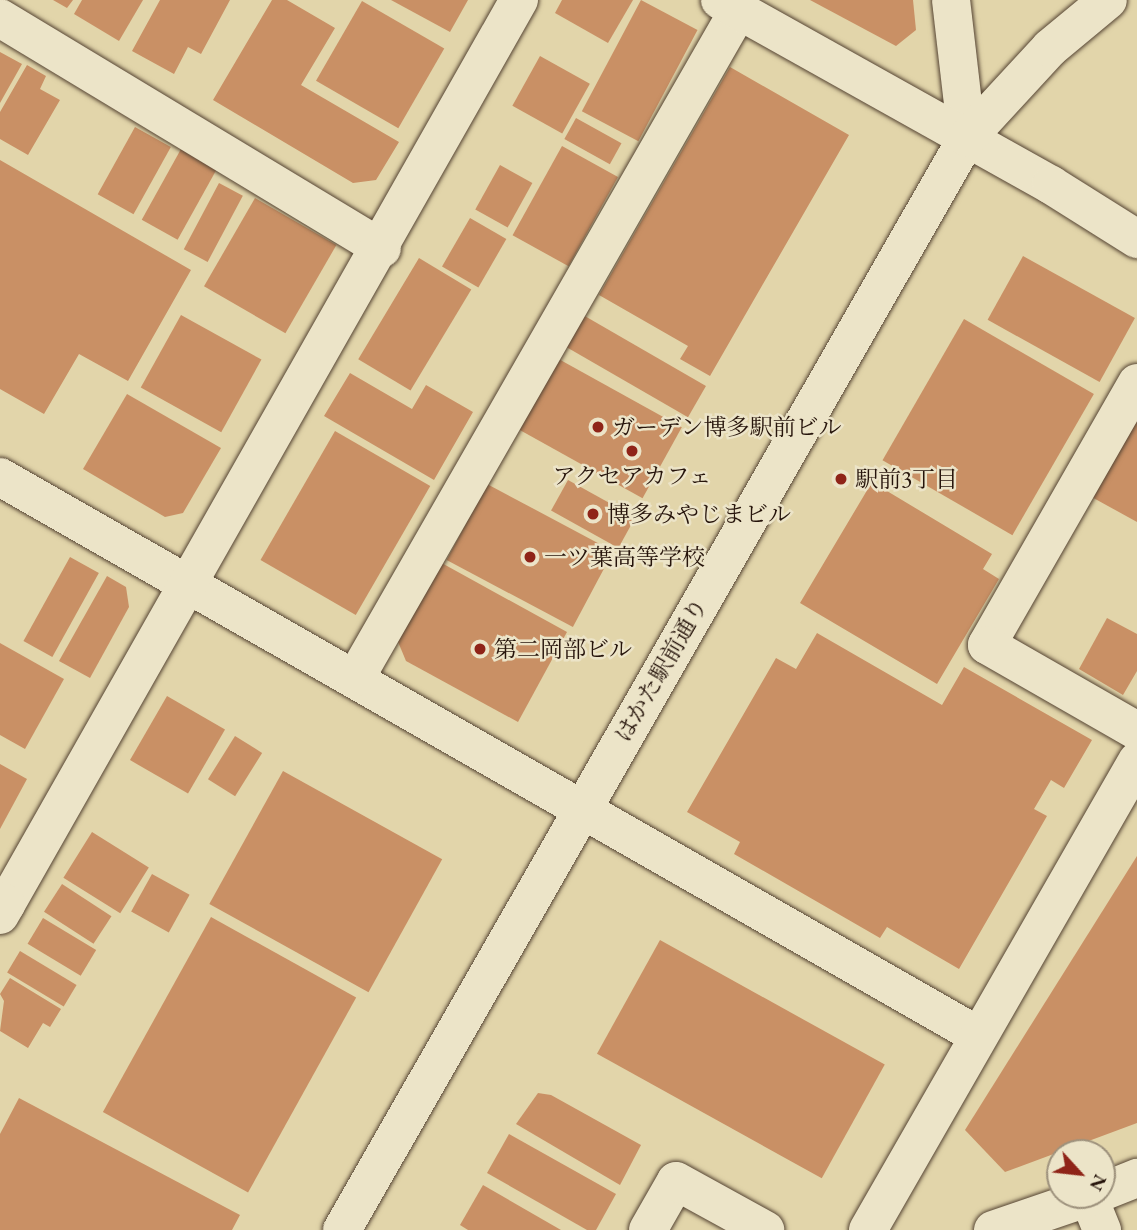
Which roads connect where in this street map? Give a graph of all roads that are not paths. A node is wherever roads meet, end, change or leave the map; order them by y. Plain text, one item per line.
1 (519, 0) edge
2 (951, 0) edge
3 (1108, 0) edge
4 (729, 5) edge
5 (0, 18) edge
6 (967, 138) junction
7 (1137, 239) edge
8 (382, 248) junction
9 (1137, 383) edge
10 (0, 477) edge
11 (190, 583) junction
12 (356, 677) junction
13 (1137, 731) edge
14 (1137, 761) edge
15 (581, 810) junction
16 (2, 907) edge
17 (979, 1036) junction
18 (1137, 1178) edge
19 (1116, 1192) edge
20 (1077, 1209) edge
21 (342, 1230) edge
22 (648, 1230) edge
23 (765, 1230) edge
24 (868, 1230) edge
25 (993, 1230) edge

1 - 8 street
2 - 6 street
3 - 6 street, はかた駅前通り
4 - 6 street
4 - 12 street
5 - 8 street
6 - 7 street
6 - 15 street, はかた駅前通り
8 - 11 street
9 - 13 street
10 - 11 street
11 - 12 street
11 - 16 street
12 - 15 street
14 - 17 street
15 - 17 street
15 - 21 street, はかた駅前通り
17 - 24 street
18 - 19 street
20 - 25 street
22 - 23 street

